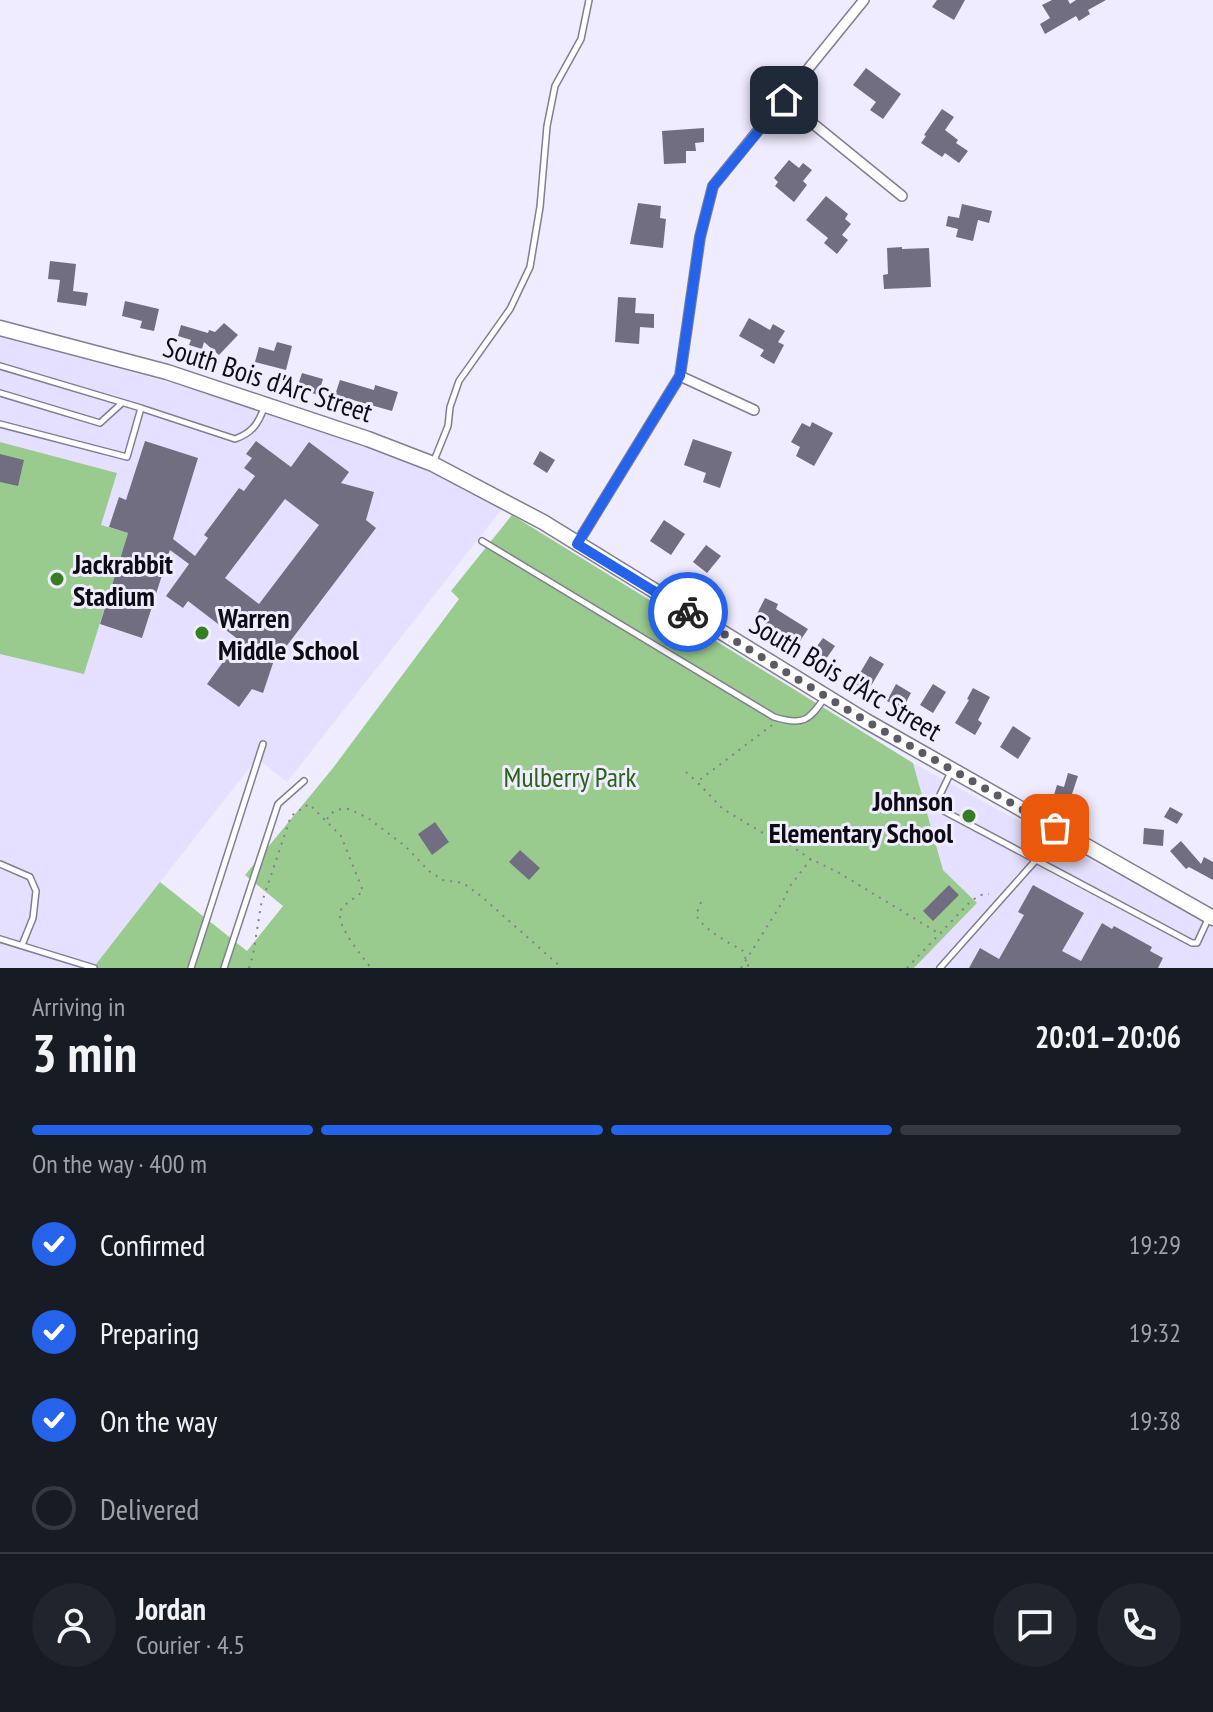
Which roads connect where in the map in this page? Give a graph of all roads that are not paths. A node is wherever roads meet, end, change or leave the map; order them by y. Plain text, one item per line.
1 (589, 0) edge
2 (864, 0) edge
3 (784, 100) junction
4 (902, 196) dead end
5 (0, 328) edge
6 (0, 366) edge
7 (680, 376) junction
8 (0, 393) edge
9 (123, 402) junction
10 (265, 404) junction
11 (141, 408) junction
12 (754, 410) dead end
13 (0, 424) edge
14 (433, 464) junction
15 (482, 541) dead end
16 (577, 544) junction
17 (825, 696) junction
18 (263, 744) dead end
19 (952, 770) junction
20 (304, 781) dead end
21 (1036, 860) junction
22 (0, 864) edge
23 (1211, 918) edge
24 (0, 939) edge
25 (22, 945) junction
26 (94, 968) edge
27 (191, 968) edge
28 (224, 968) edge
29 (940, 968) edge

1 - 14 lane
2 - 3 street
3 - 4 street
3 - 7 street
5 - 10 main road, South Bois d'Arc Street
6 - 9 lane
7 - 12 street
7 - 16 street
8 - 9 lane
9 - 11 lane
10 - 11 lane
10 - 14 main road, South Bois d'Arc Street
11 - 13 lane
14 - 16 main road, South Bois d'Arc Street
15 - 17 lane
16 - 17 main road, South Bois d'Arc Street
17 - 19 main road, South Bois d'Arc Street
18 - 27 lane
19 - 21 lane
19 - 23 main road, South Bois d'Arc Street
20 - 28 lane
21 - 23 lane
21 - 29 lane
22 - 25 lane
24 - 25 lane
25 - 26 lane

